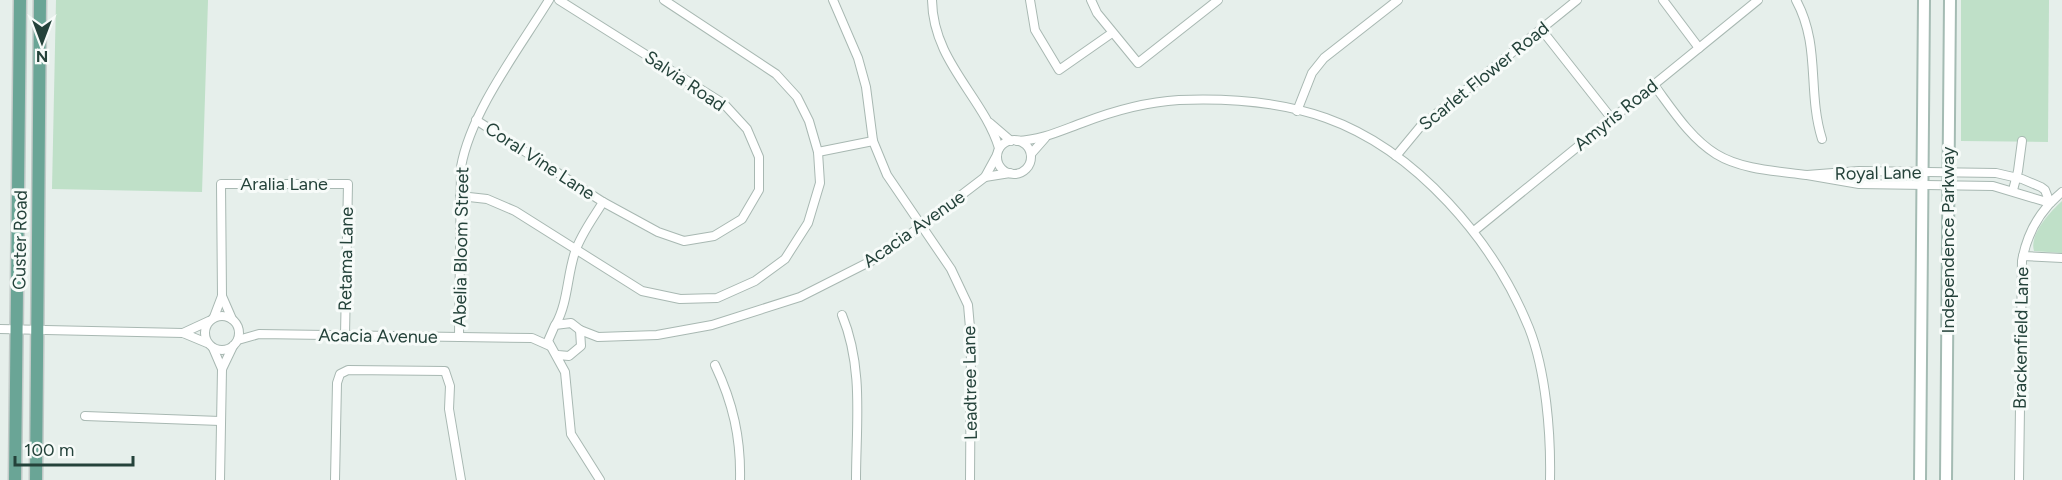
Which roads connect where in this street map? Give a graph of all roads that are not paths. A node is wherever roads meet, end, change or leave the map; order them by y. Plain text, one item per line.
1 (20, 0) edge
2 (40, 0) edge
3 (549, 0) edge
4 (559, 0) edge
5 (664, 0) edge
6 (833, 0) edge
7 (932, 0) edge
8 (1030, 0) edge
9 (1091, 0) edge
10 (1218, 0) edge
11 (1398, 0) edge
12 (1577, 0) edge
13 (1663, 0) edge
14 (1758, 0) edge
15 (1796, 0) edge
16 (1924, 0) edge
17 (1950, 0) edge
18 (1541, 29) junction
19 (1112, 33) junction
20 (1699, 48) junction
21 (1654, 85) junction
22 (21, 95) junction
23 (39, 95) junction
24 (1297, 111) junction
25 (1612, 119) junction
26 (476, 120) junction
27 (989, 122) junction
28 (1045, 138) junction
29 (1822, 139) dead end
30 (873, 141) junction
31 (1014, 141) junction
32 (2022, 141) dead end
33 (818, 152) junction
34 (998, 152) junction
35 (1031, 154) junction
36 (1396, 156) junction
37 (1922, 172) junction
38 (1949, 172) junction
39 (1011, 173) junction
40 (1807, 175) junction
41 (985, 177) junction
42 (2017, 177) junction
43 (348, 184) joint
44 (1922, 186) junction
45 (1948, 186) junction
46 (2013, 190) junction
47 (2062, 192) edge
48 (460, 196) junction
49 (603, 202) junction
50 (2050, 203) junction
51 (920, 227) junction
52 (1474, 231) junction
53 (576, 249) junction
54 (2023, 256) junction
55 (2062, 258) edge
56 (222, 296) junction
57 (565, 308) junction
58 (842, 315) dead end
59 (212, 319) junction
60 (234, 322) junction
61 (553, 327) junction
62 (578, 328) junction
63 (0, 329) edge
64 (18, 329) junction
65 (37, 329) junction
66 (183, 333) junction
67 (259, 334) junction
68 (345, 335) junction
69 (459, 337) junction
70 (598, 337) junction
71 (532, 338) junction
72 (235, 343) junction
73 (210, 345) junction
74 (581, 345) junction
75 (550, 346) junction
76 (574, 354) junction
77 (558, 355) junction
78 (715, 365) dead end
79 (222, 369) junction
80 (565, 372) junction
81 (85, 416) dead end
82 (220, 421) junction
83 (596, 479) edge
84 (15, 480) edge
85 (36, 480) edge
86 (220, 480) edge
87 (334, 480) edge
88 (461, 480) edge
89 (740, 480) edge
90 (856, 480) edge
91 (970, 480) edge
92 (1550, 480) edge
93 (1920, 480) edge
94 (1946, 480) edge
95 (2019, 480) edge

1 - 22 main road
2 - 23 main road, Custer Road
3 - 26 street, Abelia Bloom Street
4 - 49 street, Salvia Road
5 - 33 street
6 - 30 street, Leadtree Lane
7 - 27 street
8 - 19 street
9 - 19 street
10 - 19 street
11 - 24 street
12 - 18 street, Scarlet Flower Road
13 - 20 street
14 - 20 street, Amyris Road
15 - 29 street
16 - 37 main road, Independence Parkway
17 - 38 main road, Independence Parkway
18 - 25 street
18 - 36 street, Scarlet Flower Road
20 - 21 street, Amyris Road
21 - 25 street, Amyris Road
21 - 40 street, Royal Lane
22 - 23 main road
22 - 64 main road
23 - 65 main road, Custer Road
24 - 28 street
24 - 36 street
25 - 52 street, Amyris Road
26 - 48 street, Abelia Bloom Street
26 - 49 street, Coral Vine Lane
27 - 31 street
27 - 34 street
28 - 31 street
28 - 35 street
30 - 33 street
30 - 51 street, Leadtree Lane
31 - 34 street
31 - 35 street
32 - 42 street
33 - 53 street
34 - 39 street
34 - 41 street
35 - 39 street
36 - 52 street
37 - 38 street, Royal Lane
37 - 40 street, Royal Lane
37 - 44 main road, Independence Parkway
38 - 42 street, Royal Lane
38 - 45 main road, Independence Parkway
39 - 41 street
40 - 44 street, Royal Lane
41 - 51 street, Acacia Avenue
42 - 46 street
42 - 50 street, Royal Lane
43 - 56 street, Aralia Lane
43 - 68 street, Retama Lane
44 - 45 street, Royal Lane
44 - 93 main road, Independence Parkway
45 - 46 street, Royal Lane
45 - 94 main road, Independence Parkway
46 - 50 street, Royal Lane
47 - 50 street, Brackenfield Lane
48 - 53 street
48 - 69 street, Abelia Bloom Street
49 - 53 street
50 - 54 street, Brackenfield Lane
51 - 70 street, Acacia Avenue
51 - 91 street, Leadtree Lane
52 - 92 street
53 - 57 street
54 - 55 street
54 - 95 street, Brackenfield Lane
56 - 59 street
56 - 60 street
57 - 61 street
57 - 62 street
58 - 90 street
59 - 60 street
59 - 66 street
59 - 73 street
60 - 67 street
60 - 72 street
61 - 62 street
61 - 71 street, Acacia Avenue
61 - 75 street
62 - 70 street, Acacia Avenue
62 - 74 street
63 - 64 street
64 - 65 street
64 - 84 main road
65 - 66 street
65 - 85 main road, Custer Road
66 - 73 street
67 - 68 street, Acacia Avenue
67 - 72 street
68 - 69 street, Acacia Avenue
69 - 71 street, Acacia Avenue
70 - 74 street, Acacia Avenue
71 - 75 street, Acacia Avenue
72 - 73 street
72 - 79 street
73 - 79 street
74 - 76 street
75 - 77 street
76 - 77 street
76 - 80 street
77 - 80 street
78 - 89 street
79 - 82 street
80 - 83 street
81 - 82 street
82 - 86 street
87 - 88 street

